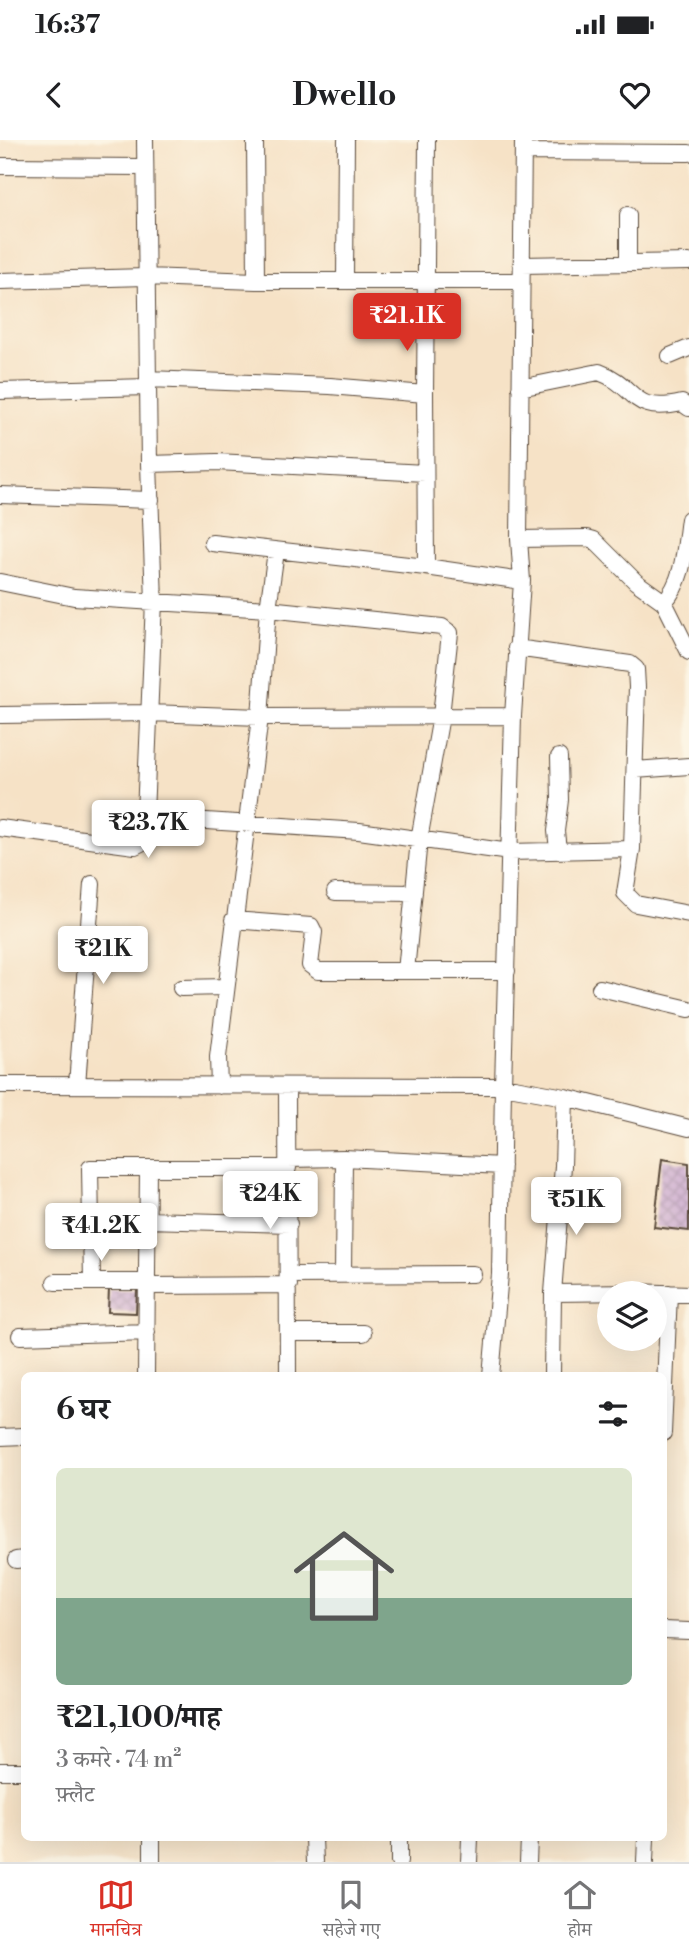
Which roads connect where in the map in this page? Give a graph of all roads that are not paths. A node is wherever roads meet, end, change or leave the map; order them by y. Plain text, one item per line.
1 (145, 140) edge
2 (255, 140) edge
3 (346, 140) edge
4 (427, 140) edge
5 (523, 146) edge
6 (664, 146) edge
7 (689, 153) edge
8 (0, 166) edge
9 (145, 167) junction
10 (628, 215) dead end
11 (628, 262) junction
12 (689, 262) edge
13 (522, 273) junction
14 (146, 277) junction
15 (345, 279) junction
16 (427, 279) junction
17 (0, 281) edge
18 (256, 281) junction
19 (689, 348) edge
20 (670, 356) dead end
21 (149, 383) junction
22 (520, 388) junction
23 (0, 391) edge
24 (425, 394) junction
25 (689, 408) edge
26 (149, 464) junction
27 (425, 474) junction
28 (0, 495) edge
29 (151, 500) junction
30 (689, 519) edge
31 (519, 539) junction
32 (212, 543) dead end
33 (276, 551) junction
34 (426, 567) junction
35 (522, 581) junction
36 (0, 582) edge
37 (154, 601) junction
38 (664, 602) junction
39 (268, 609) junction
40 (687, 644) edge
41 (516, 648) junction
42 (150, 713) junction
43 (0, 715) edge
44 (441, 716) junction
45 (513, 716) junction
46 (260, 717) junction
47 (559, 757) dead end
48 (689, 766) edge
49 (635, 770) junction
50 (145, 817) junction
51 (246, 824) junction
52 (0, 828) edge
53 (419, 840) junction
54 (632, 849) junction
55 (558, 850) junction
56 (510, 852) junction
57 (92, 884) dead end
58 (335, 892) dead end
59 (414, 893) junction
60 (689, 914) edge
61 (233, 920) junction
62 (406, 971) junction
63 (507, 971) junction
64 (226, 987) junction
65 (181, 988) dead end
66 (600, 988) dead end
67 (689, 1009) edge
68 (0, 1085) edge
69 (77, 1085) junction
70 (219, 1086) junction
71 (502, 1086) junction
72 (287, 1087) junction
73 (565, 1097) junction
74 (689, 1128) edge
75 (344, 1158) junction
76 (288, 1164) junction
77 (502, 1166) junction
78 (148, 1168) junction
79 (147, 1220) junction
80 (289, 1224) junction
81 (473, 1274) dead end
82 (343, 1275) junction
83 (289, 1280) junction
84 (55, 1282) dead end
85 (92, 1282) junction
86 (147, 1284) junction
87 (553, 1293) junction
88 (670, 1293) junction
89 (689, 1294) edge
90 (146, 1332) junction
91 (289, 1332) junction
92 (363, 1334) dead end
93 (20, 1336) dead end
94 (146, 1372) edge
95 (288, 1372) edge
96 (491, 1372) edge
97 (552, 1372) edge
98 (666, 1372) edge
99 (21, 1436) edge
100 (0, 1437) edge
101 (667, 1630) edge
102 (689, 1631) edge
103 (0, 1771) edge
104 (21, 1771) edge
105 (152, 1841) edge
106 (314, 1841) edge
107 (399, 1841) edge
108 (470, 1841) edge
109 (529, 1841) edge
110 (646, 1841) edge
111 (152, 1862) edge
112 (315, 1862) edge
113 (399, 1862) edge
114 (469, 1862) edge
115 (528, 1862) edge
116 (645, 1862) edge

1 - 9 street
2 - 18 street
3 - 15 street
4 - 16 street
5 - 6 street
5 - 13 street
6 - 7 street
8 - 9 street
9 - 14 street
10 - 11 street
11 - 12 street
11 - 13 street
13 - 16 street
13 - 22 street
14 - 17 street
14 - 18 street
14 - 21 street
15 - 16 street
15 - 18 street
16 - 24 street
19 - 20 street
21 - 23 street
21 - 24 street
21 - 26 street
22 - 25 street
22 - 31 street
24 - 27 street
26 - 27 street
26 - 29 street
27 - 34 street
28 - 29 street
29 - 37 street
30 - 38 street
31 - 35 street
31 - 38 street
32 - 33 street
33 - 34 street
33 - 39 street
34 - 35 street
35 - 41 street
36 - 37 street
37 - 39 street
37 - 42 street
38 - 40 street
39 - 44 street
39 - 46 street
41 - 45 street
41 - 49 street
42 - 43 street
42 - 46 street
42 - 50 street
44 - 45 street
44 - 46 street
44 - 53 street
45 - 56 street
46 - 51 street
47 - 55 street
48 - 49 street
49 - 54 street
50 - 51 street
50 - 52 street
51 - 53 street
51 - 61 street
53 - 56 street
53 - 59 street
54 - 55 street
54 - 60 street
55 - 56 street
56 - 63 street
57 - 69 street
58 - 59 street
59 - 62 street
61 - 62 street
61 - 64 street
62 - 63 street
63 - 71 street
64 - 65 street
64 - 70 street
66 - 67 street
68 - 69 street
69 - 70 street
70 - 72 street
71 - 72 street
71 - 73 street
71 - 77 street
72 - 76 street
73 - 74 street
73 - 87 street
75 - 76 street
75 - 77 street
75 - 82 street
76 - 78 street
76 - 80 street
77 - 96 street
78 - 79 street
78 - 85 street
79 - 80 street
79 - 86 street
80 - 83 street
81 - 82 street
82 - 83 street
83 - 86 street
83 - 91 street
84 - 85 street
85 - 86 street
86 - 90 street
87 - 88 street
87 - 97 street
88 - 89 street
88 - 98 street
90 - 93 street
90 - 94 street
91 - 92 street
91 - 95 street
99 - 100 street
101 - 102 street
103 - 104 street
105 - 111 street
106 - 112 street
107 - 113 street
108 - 114 street
109 - 115 street
110 - 116 street

